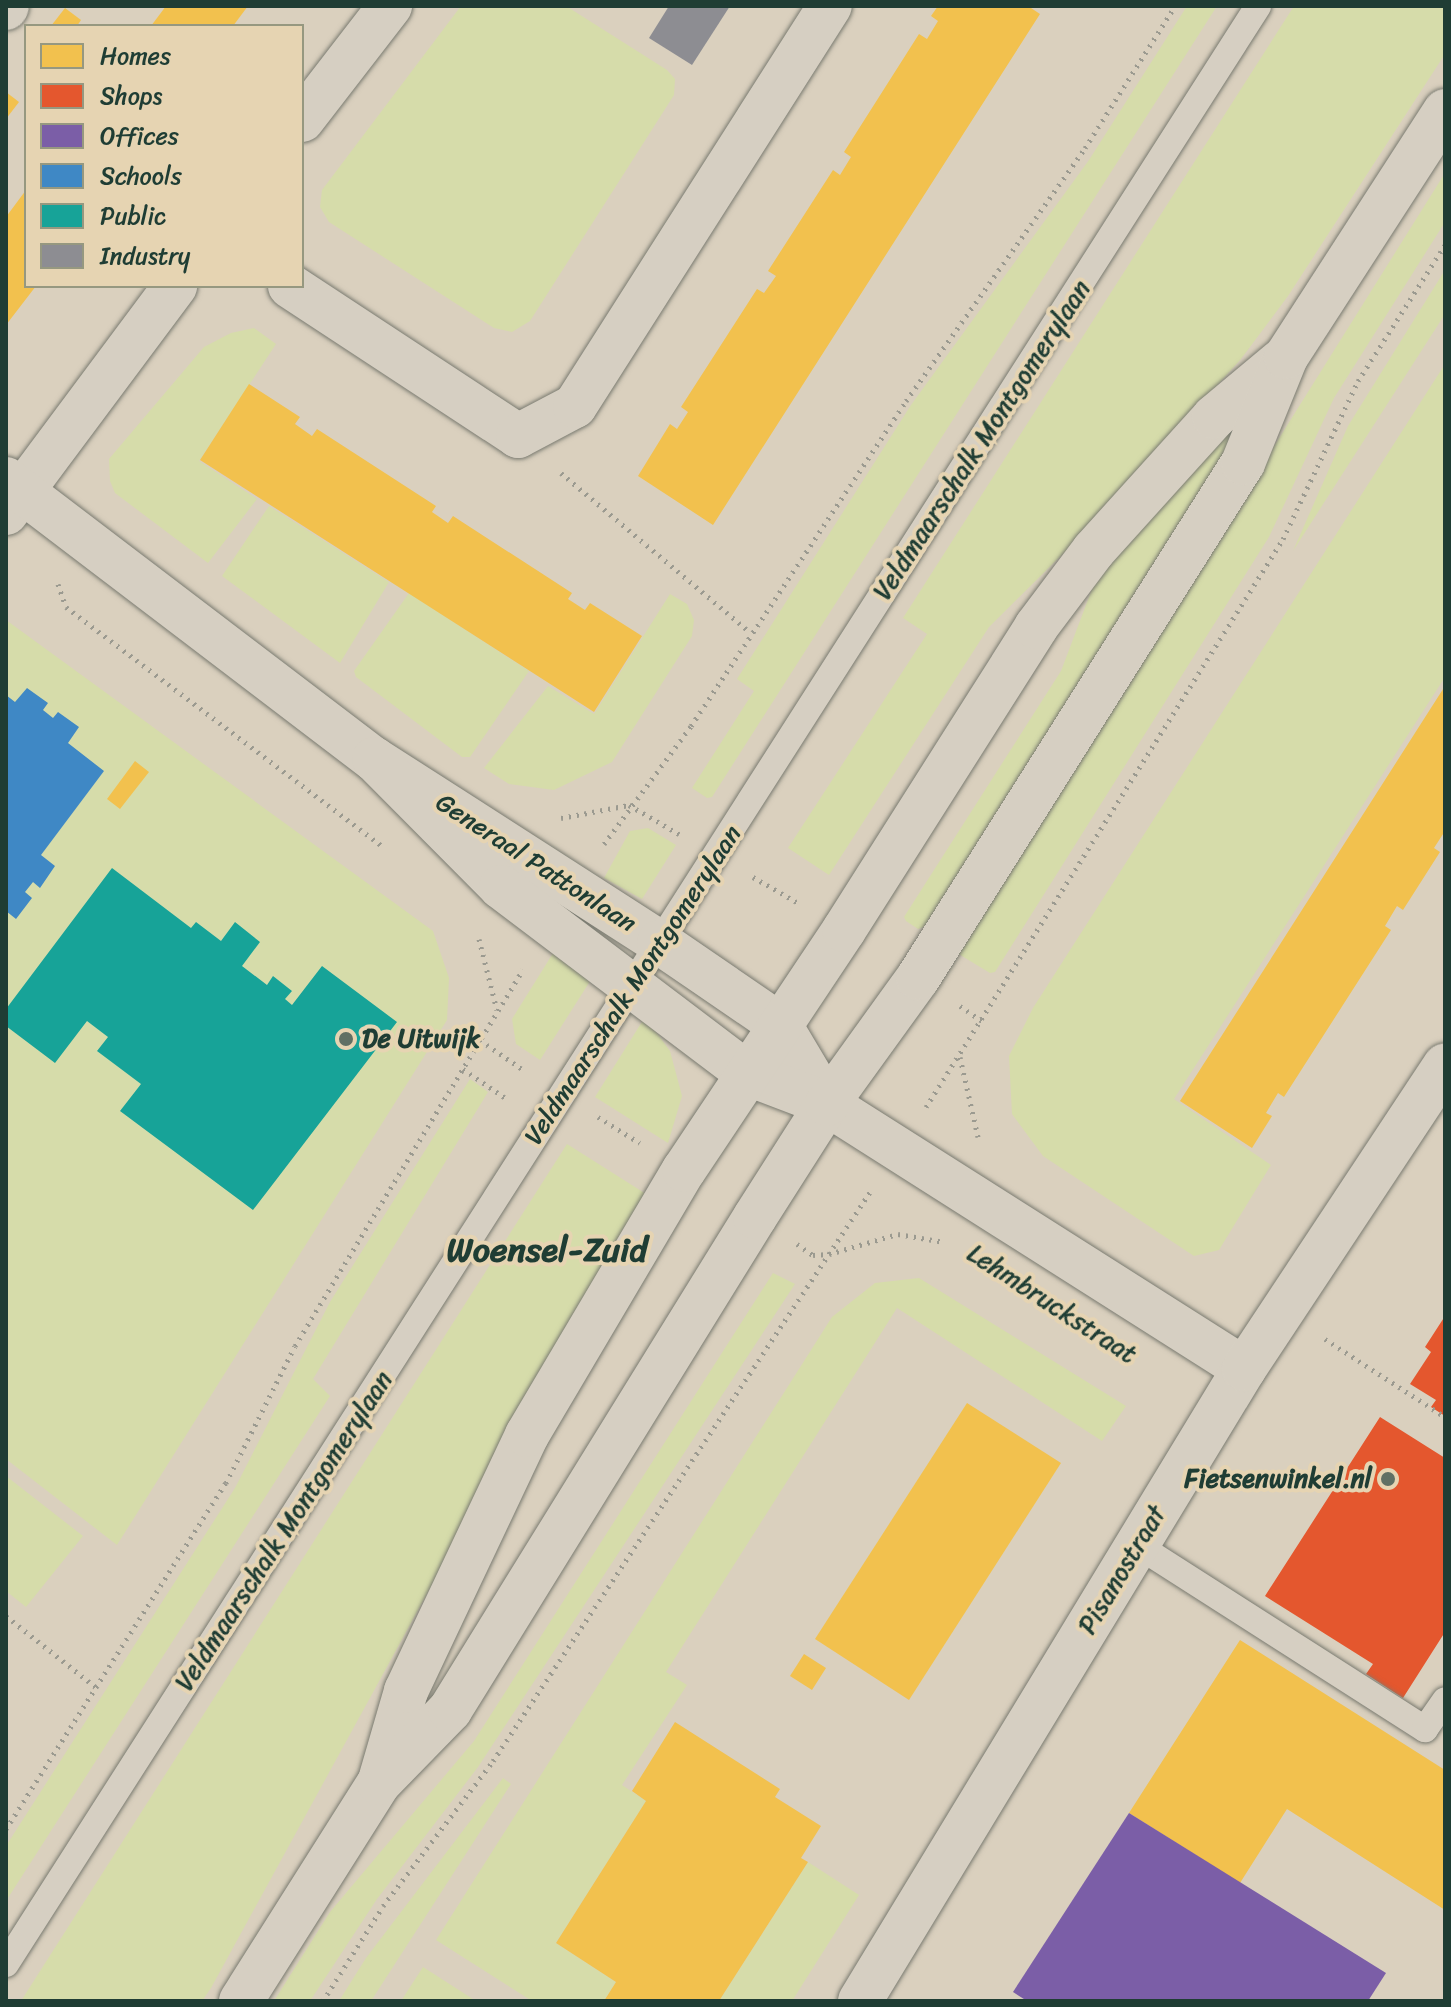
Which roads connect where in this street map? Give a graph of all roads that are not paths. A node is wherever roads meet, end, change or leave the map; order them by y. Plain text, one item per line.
1 (390, 6) edge
2 (830, 6) edge
3 (1258, 6) edge
4 (1445, 111) edge
5 (304, 117) edge
6 (173, 288) edge
7 (293, 288) edge
8 (1286, 357) junction
9 (11, 494) edge
10 (374, 759) junction
11 (659, 942) junction
12 (631, 988) junction
13 (780, 1025) junction
14 (1445, 1065) edge
15 (748, 1074) junction
16 (827, 1104) junction
17 (1244, 1369) junction
18 (1137, 1545) junction
19 (1445, 1700) edge
20 (379, 1783) junction
21 (6, 1964) edge
22 (241, 2001) edge
23 (860, 2001) edge

1 - 5 street
2 - 7 street
3 - 11 lane, Veldmaarschalk Montgomerylaan
4 - 8 street
6 - 9 street
8 - 13 street
8 - 16 street
9 - 10 street, Generaal Pattonlaan
10 - 11 street, Generaal Pattonlaan
10 - 12 street, Generaal Pattonlaan
11 - 12 lane, Veldmaarschalk Montgomerylaan
11 - 13 street, Generaal Pattonlaan
12 - 15 street, Generaal Pattonlaan
12 - 21 lane, Veldmaarschalk Montgomerylaan
13 - 15 street
13 - 16 street, Generaal Pattonlaan
14 - 17 street, Pisanostraat
15 - 16 street, Generaal Pattonlaan
15 - 20 street
16 - 17 street, Lehmbruckstraat
16 - 20 street
17 - 18 street, Pisanostraat
18 - 19 lane
18 - 23 street, Pisanostraat
20 - 22 street

